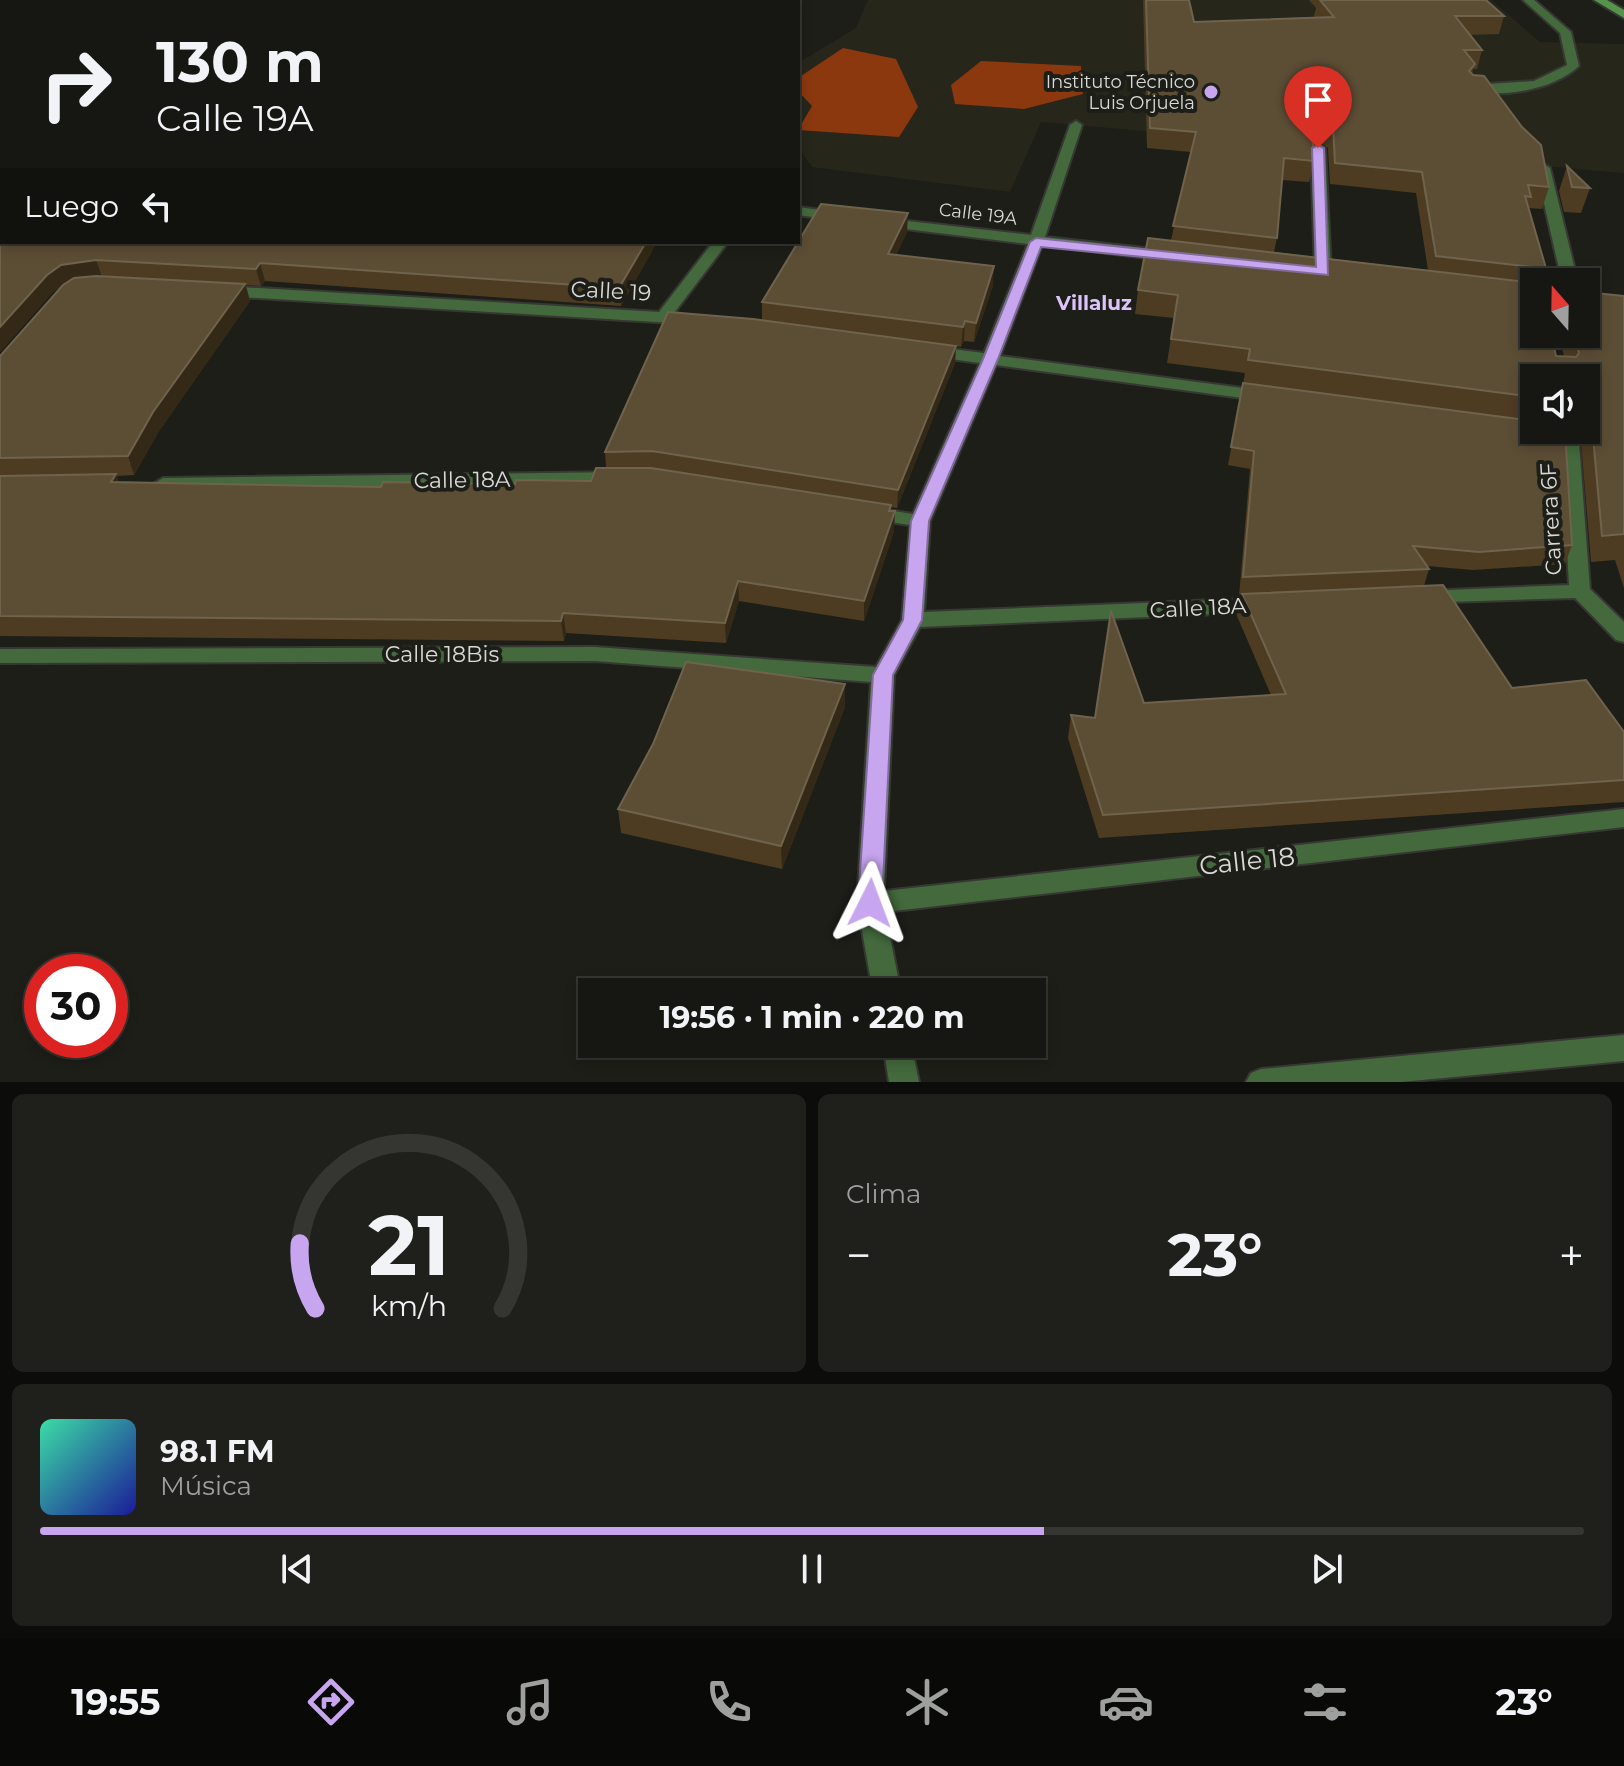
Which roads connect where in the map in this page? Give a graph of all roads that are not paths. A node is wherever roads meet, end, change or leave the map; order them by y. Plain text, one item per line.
1 (1528, 0) edge
2 (1599, 0) edge
3 (1624, 15) edge
4 (1472, 89) edge
5 (1076, 125) dead end
6 (1318, 148) edge
7 (1543, 168) edge
8 (800, 211) edge
9 (1036, 242) junction
10 (719, 244) edge
11 (1187, 258) edge
12 (1567, 268) edge
13 (1323, 272) edge
14 (211, 291) edge
15 (664, 316) junction
16 (711, 322) edge
17 (913, 349) edge
18 (990, 359) junction
19 (1288, 399) edge
20 (1566, 444) edge
21 (638, 478) edge
22 (143, 484) edge
23 (857, 511) edge
24 (920, 521) junction
25 (1580, 591) junction
26 (1405, 599) edge
27 (1278, 604) edge
28 (913, 620) junction
29 (1624, 635) edge
30 (0, 656) edge
31 (883, 675) junction
32 (1624, 818) edge
33 (870, 903) junction
34 (884, 978) edge
35 (1624, 1048) edge
36 (900, 1058) edge
37 (1349, 1078) edge
38 (904, 1082) edge
39 (1261, 1082) edge

1 - 4 street
2 - 3 street
5 - 9 street
6 - 13 street
7 - 12 street
8 - 9 street, Calle 19A
9 - 11 street, Calle 19A
9 - 18 street
10 - 15 street
14 - 15 street, Calle 19
15 - 16 street, Calle 19
17 - 18 street
18 - 19 street
18 - 24 street
20 - 25 street, Carrera 6F
21 - 22 street, Calle 18A
23 - 24 street
24 - 28 street
25 - 26 street
25 - 29 street, Carrera 6F
27 - 28 street, Calle 18A
28 - 31 street
30 - 31 street, Calle 18Bis
31 - 33 street
32 - 33 street, Calle 18
33 - 34 street
35 - 37 street
36 - 38 street
37 - 39 street

